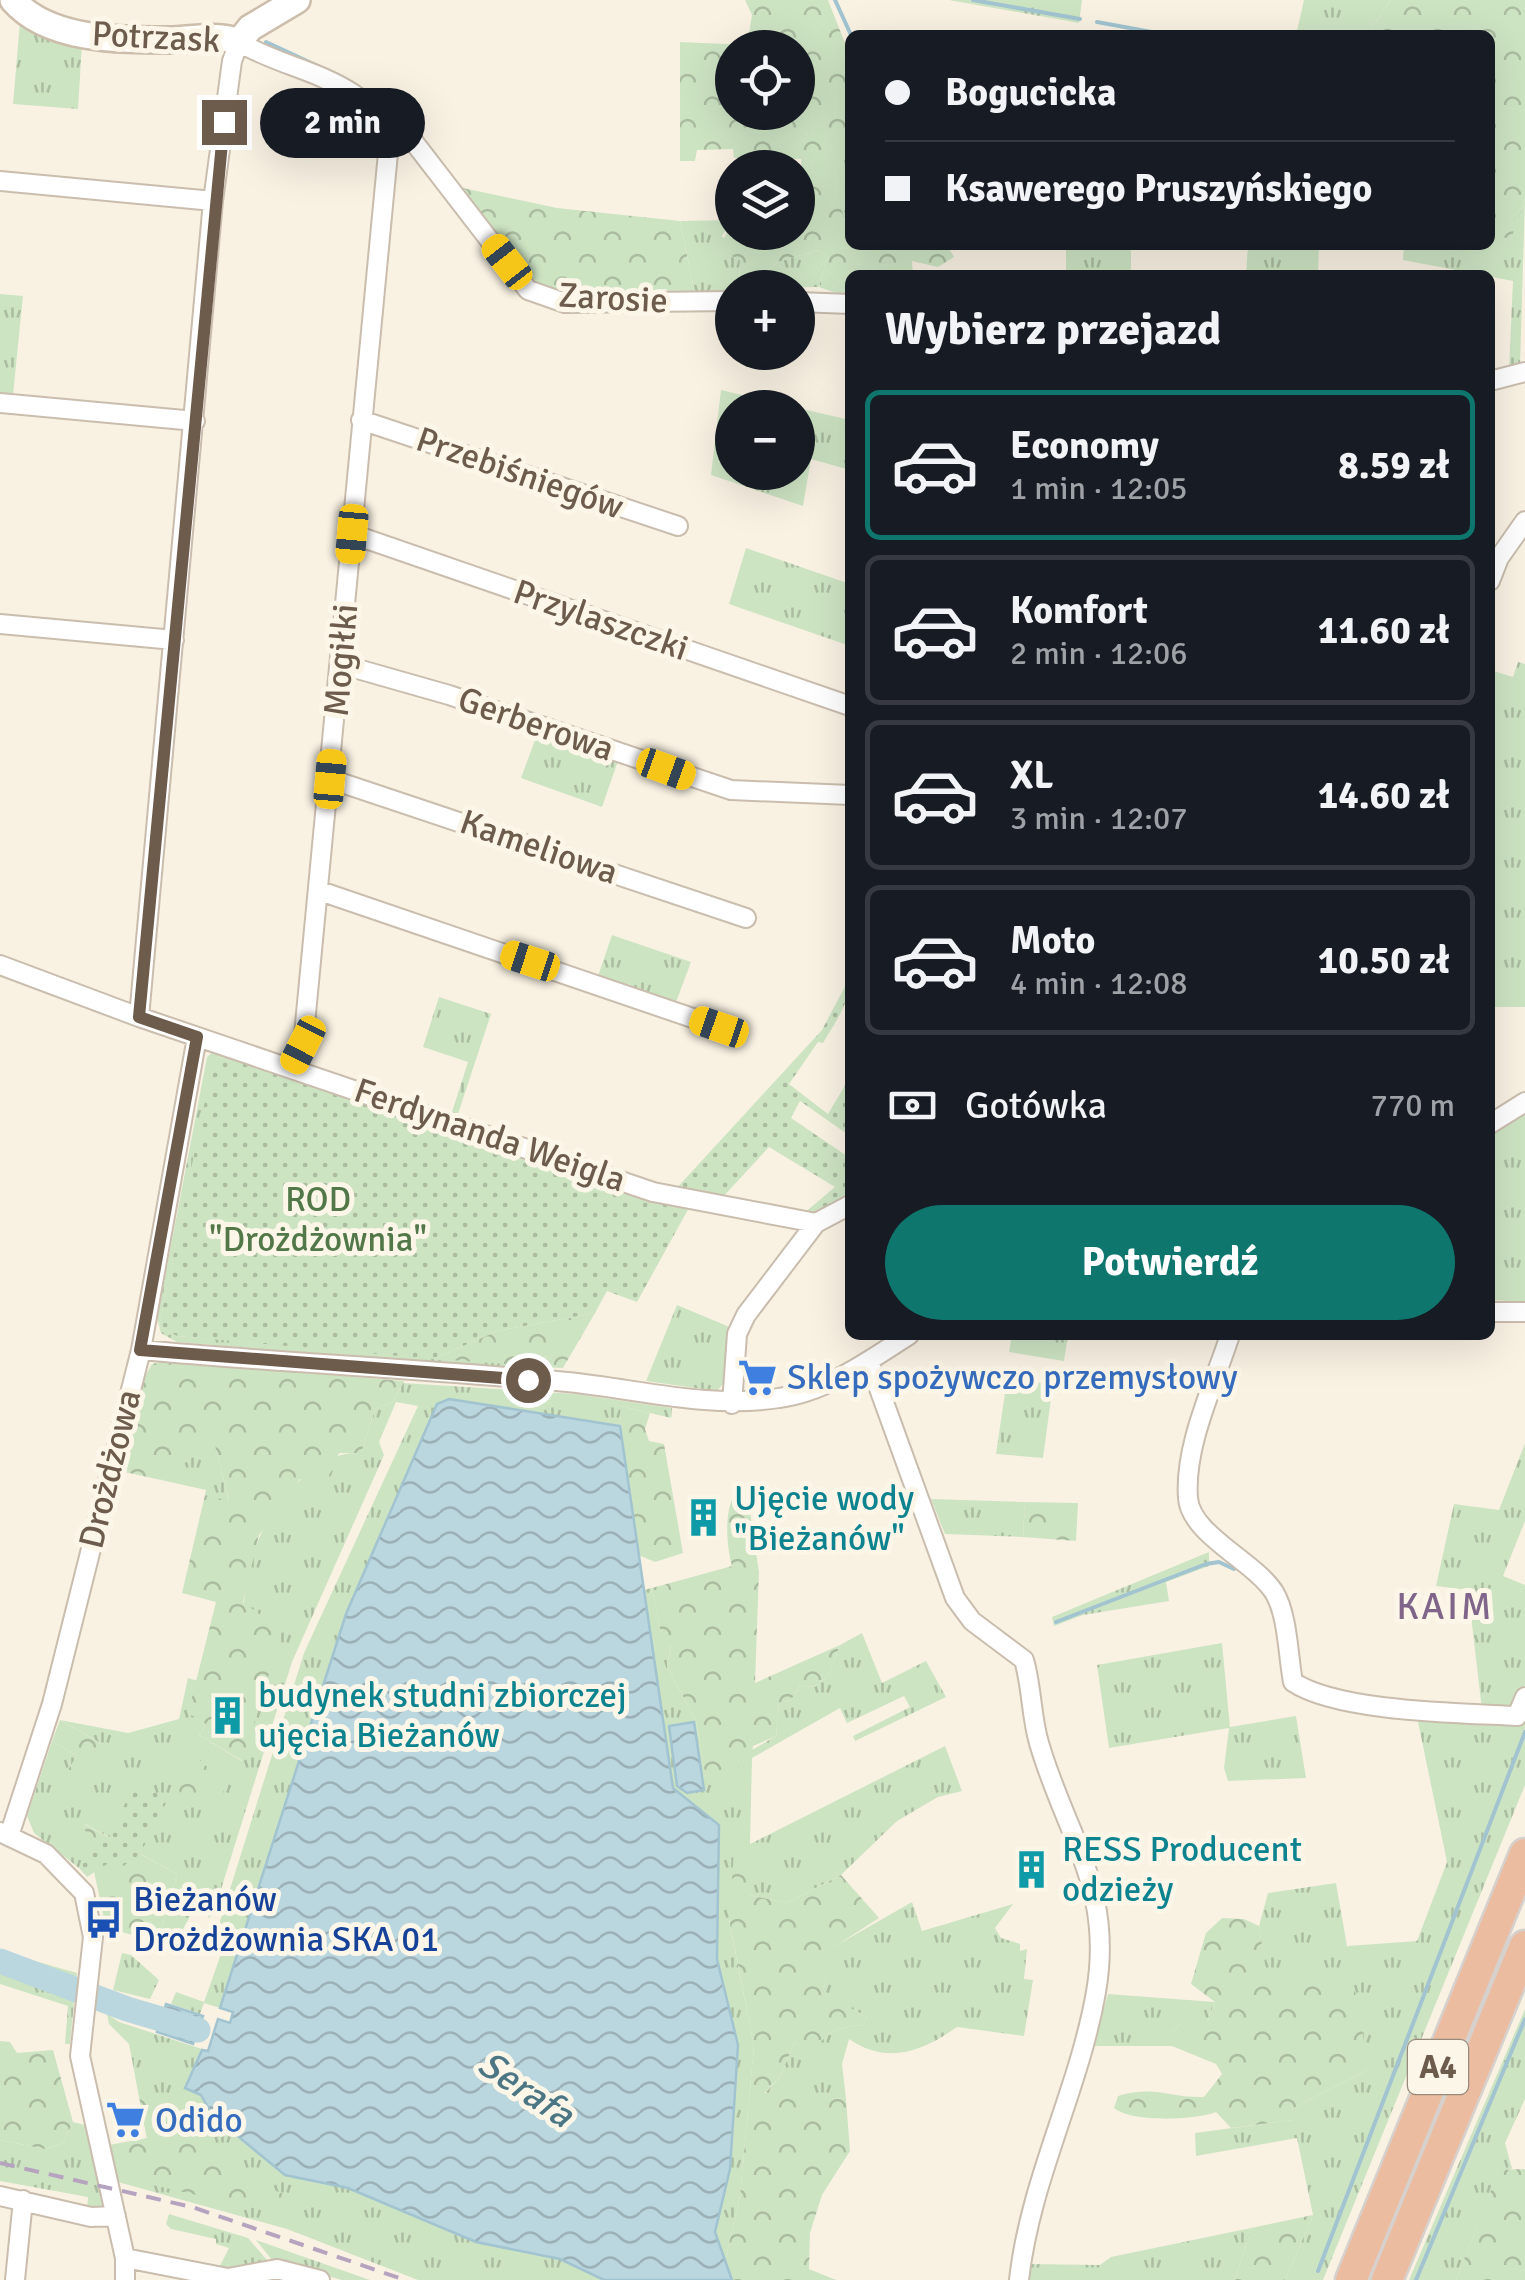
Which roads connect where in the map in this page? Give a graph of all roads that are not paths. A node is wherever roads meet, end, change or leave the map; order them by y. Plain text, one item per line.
1 (12, 0) edge
2 (297, 0) edge
3 (239, 42) junction
4 (390, 132) junction
5 (0, 181) edge
6 (213, 201) junction
7 (715, 300) edge
8 (815, 303) edge
9 (845, 304) edge
10 (1525, 372) edge
11 (1495, 380) edge
12 (0, 403) edge
13 (362, 420) junction
14 (195, 421) junction
15 (1525, 521) edge
16 (678, 526) dead end
17 (352, 534) junction
18 (1495, 568) edge
19 (0, 624) edge
20 (174, 640) junction
21 (340, 664) junction
22 (845, 704) edge
23 (330, 779) junction
24 (845, 795) edge
25 (320, 891) junction
26 (746, 918) dead end
27 (0, 965) edge
28 (139, 1017) junction
29 (719, 1027) dead end
30 (197, 1037) junction
31 (292, 1067) junction
32 (1525, 1102) edge
33 (1495, 1121) edge
34 (845, 1208) edge
35 (816, 1223) junction
36 (1495, 1312) edge
37 (1525, 1312) edge
38 (901, 1340) edge
39 (1228, 1340) edge
40 (140, 1350) junction
41 (870, 1361) junction
42 (732, 1404) junction
43 (1525, 1697) edge
44 (5, 1834) edge
45 (1525, 1854) edge
46 (1525, 1946) edge
47 (0, 2196) edge
48 (23, 2200) junction
49 (116, 2216) junction
50 (126, 2258) junction
51 (228, 2279) edge
52 (16, 2280) edge
53 (125, 2280) edge
54 (320, 2280) edge
55 (1018, 2280) edge
56 (1350, 2280) edge
57 (1388, 2280) edge

1 - 3 street, Potrzask
2 - 3 street, Potrzask
3 - 4 street, Zarosie
3 - 6 street
4 - 7 street, Zarosie
4 - 13 street, Mogiłki
5 - 6 street
6 - 14 street
8 - 9 street
10 - 11 street
12 - 14 street
13 - 16 street, Przebiśniegów
13 - 17 street, Mogiłki
14 - 20 street
15 - 18 street
17 - 21 street, Mogiłki
17 - 22 street, Przylaszczki
19 - 20 street
20 - 28 street
21 - 23 street, Mogiłki
21 - 24 street, Gerberowa
23 - 25 street, Mogiłki
23 - 26 street, Kameliowa
25 - 29 street
25 - 31 street, Mogiłki
27 - 28 street, Ferdynanda Weigla
28 - 30 street, Ferdynanda Weigla
30 - 31 street, Ferdynanda Weigla
30 - 40 street, Drożdżowa
31 - 35 street, Ferdynanda Weigla
32 - 33 street
34 - 35 street
35 - 42 street
36 - 37 street
38 - 41 street
39 - 43 street
40 - 42 street
40 - 44 street, Drożdżowa
41 - 42 street
41 - 55 street
44 - 49 street
45 - 56 highway, A4
46 - 57 highway, A4
47 - 48 street
48 - 49 street
48 - 52 street
49 - 50 street
50 - 51 street
50 - 53 street
51 - 54 street

